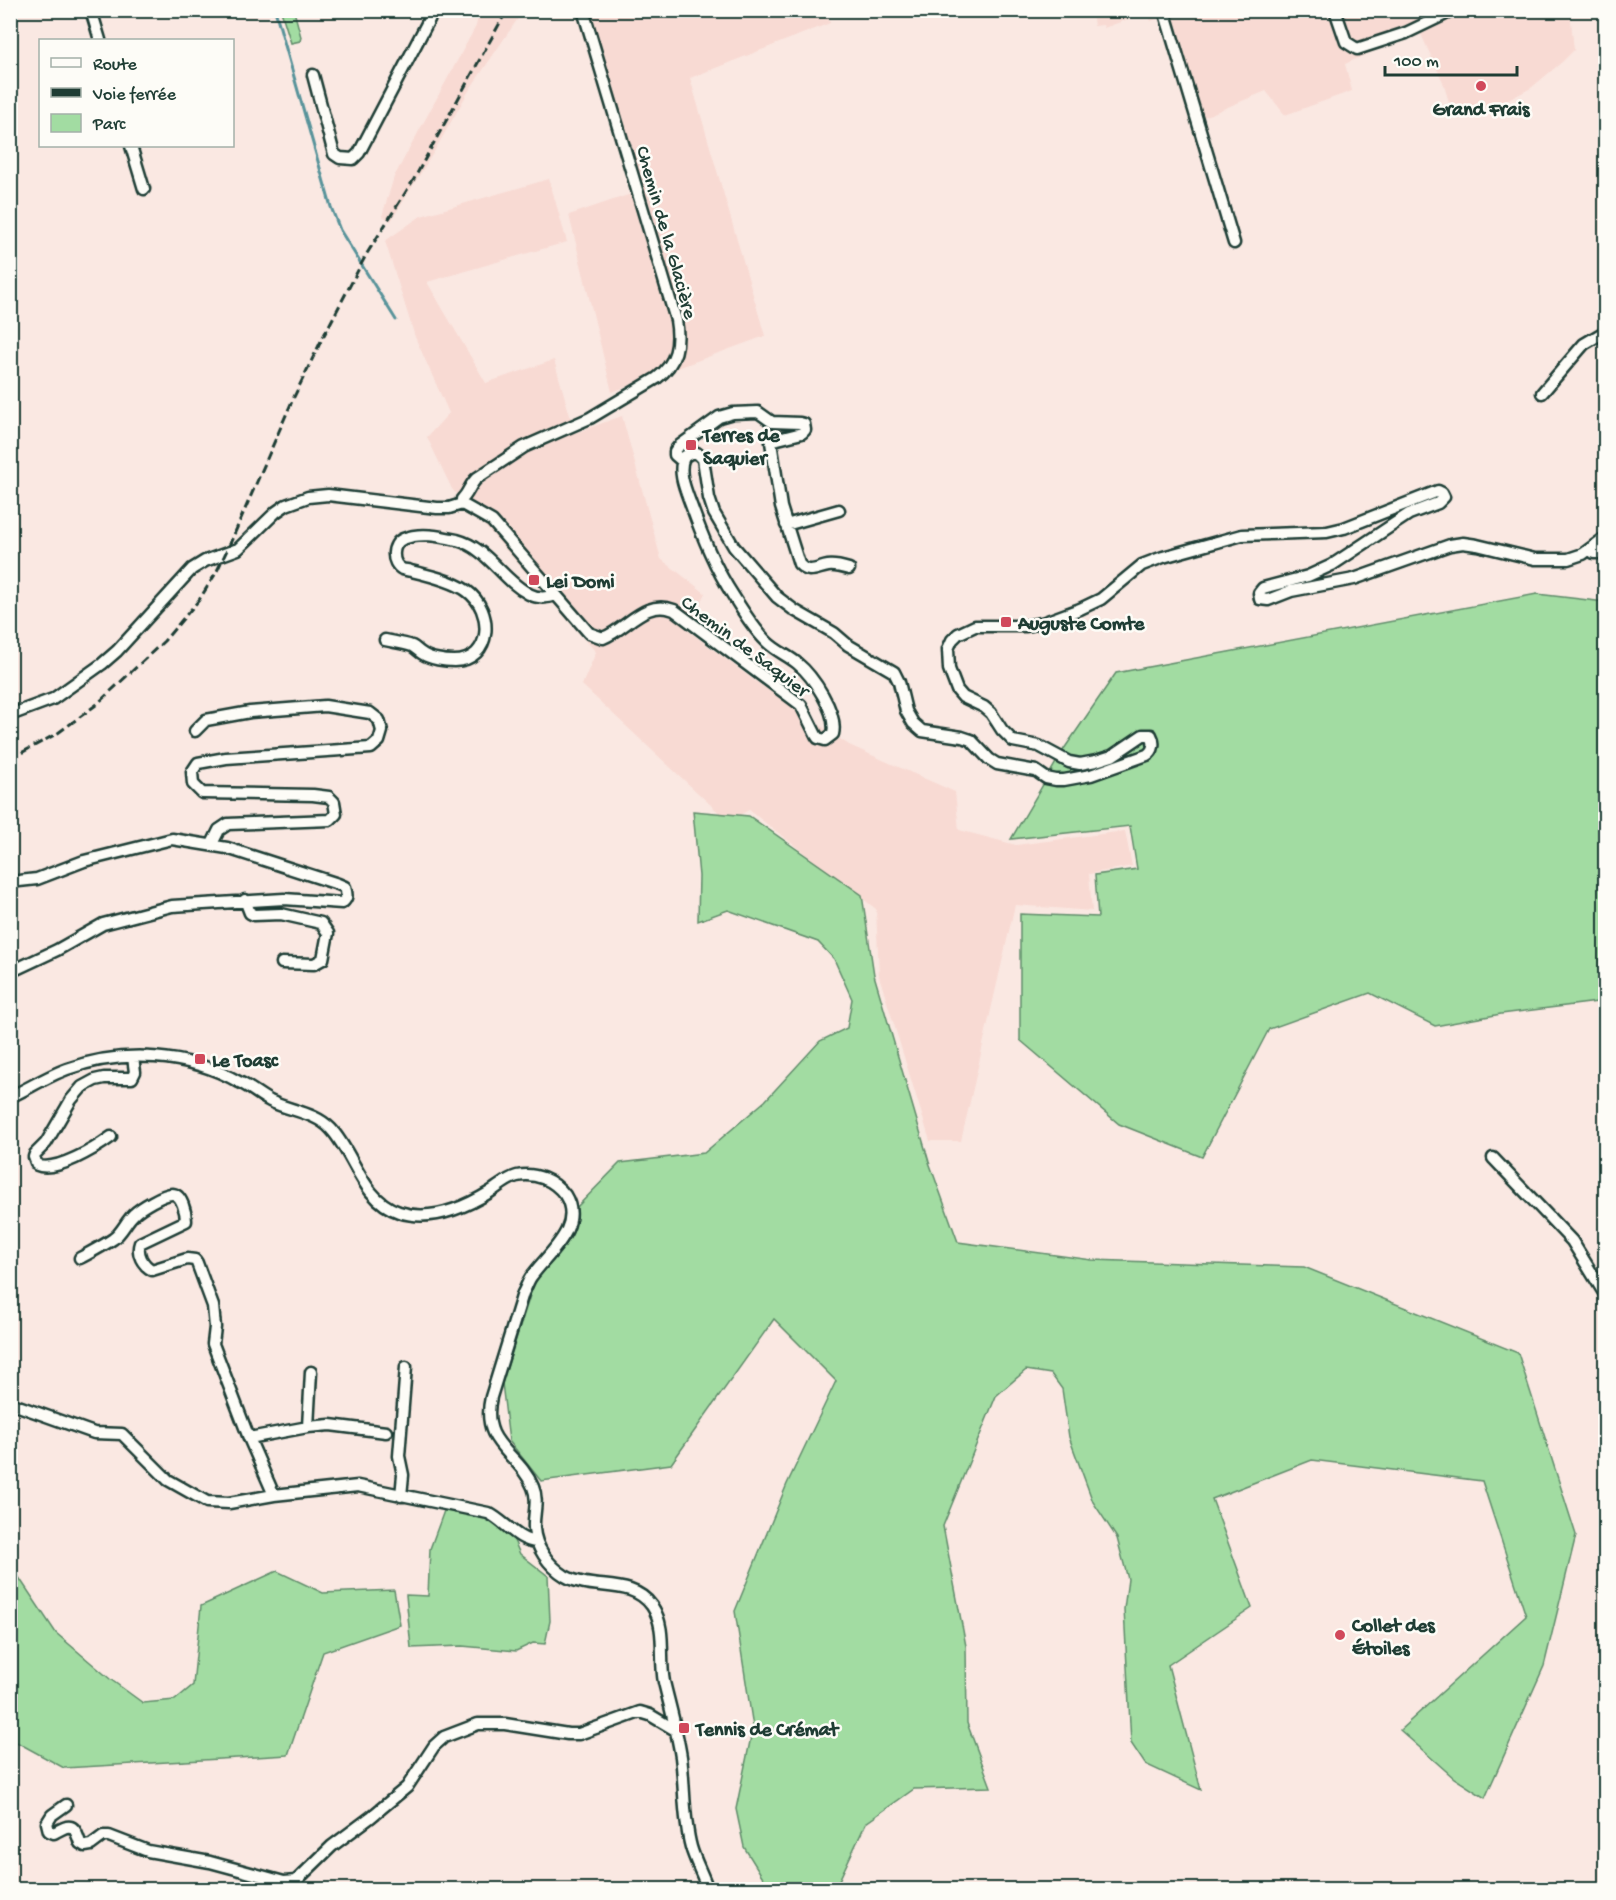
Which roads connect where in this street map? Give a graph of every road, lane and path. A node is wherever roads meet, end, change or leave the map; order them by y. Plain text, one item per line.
1 (91, 10) edge
2 (434, 10) edge
3 (583, 10) edge
4 (1164, 10) edge
5 (1335, 10) edge
6 (1454, 10) edge
7 (100, 39) edge
8 (314, 75) dead end
9 (131, 147) edge
10 (144, 189) dead end
11 (1234, 243) dead end
12 (1605, 330) edge
13 (1542, 393) dead end
14 (682, 461) junction
15 (465, 502) junction
16 (839, 510) dead end
17 (786, 525) junction
18 (1605, 537) edge
19 (1590, 550) junction
20 (1605, 553) edge
21 (849, 568) dead end
22 (555, 595) junction
23 (385, 640) dead end
24 (10, 715) edge
25 (195, 731) dead end
26 (212, 844) junction
27 (10, 882) edge
28 (245, 900) junction
29 (282, 963) dead end
30 (10, 972) edge
31 (134, 1057) junction
32 (10, 1097) edge
33 (111, 1137) dead end
34 (1493, 1158) dead end
35 (80, 1258) dead end
36 (1605, 1296) edge
37 (406, 1367) dead end
38 (310, 1372) dead end
39 (10, 1403) edge
40 (308, 1427) junction
41 (386, 1432) dead end
42 (249, 1438) junction
43 (274, 1495) junction
44 (401, 1496) junction
45 (537, 1542) junction
46 (677, 1731) junction
47 (66, 1805) dead end
48 (708, 1890) edge

1 - 7 street
2 - 8 street
3 - 15 street, Chemin de la Glacière
4 - 11 street
5 - 6 street
9 - 10 street
12 - 13 street
14 - 17 street
14 - 19 street
14 - 22 street, Chemin de Saquier
15 - 22 street, Chemin de Saquier
15 - 24 street
16 - 17 street
17 - 21 street
18 - 19 street
19 - 20 street
22 - 23 street
25 - 26 street
26 - 27 street
26 - 28 street
28 - 29 street
28 - 30 street
31 - 32 street
31 - 33 street
31 - 45 street
34 - 36 street
35 - 42 street
37 - 44 street
38 - 40 street
39 - 43 street
40 - 41 street
40 - 42 street
42 - 43 street
43 - 44 street
44 - 45 street
45 - 46 street
46 - 47 street
46 - 48 street

